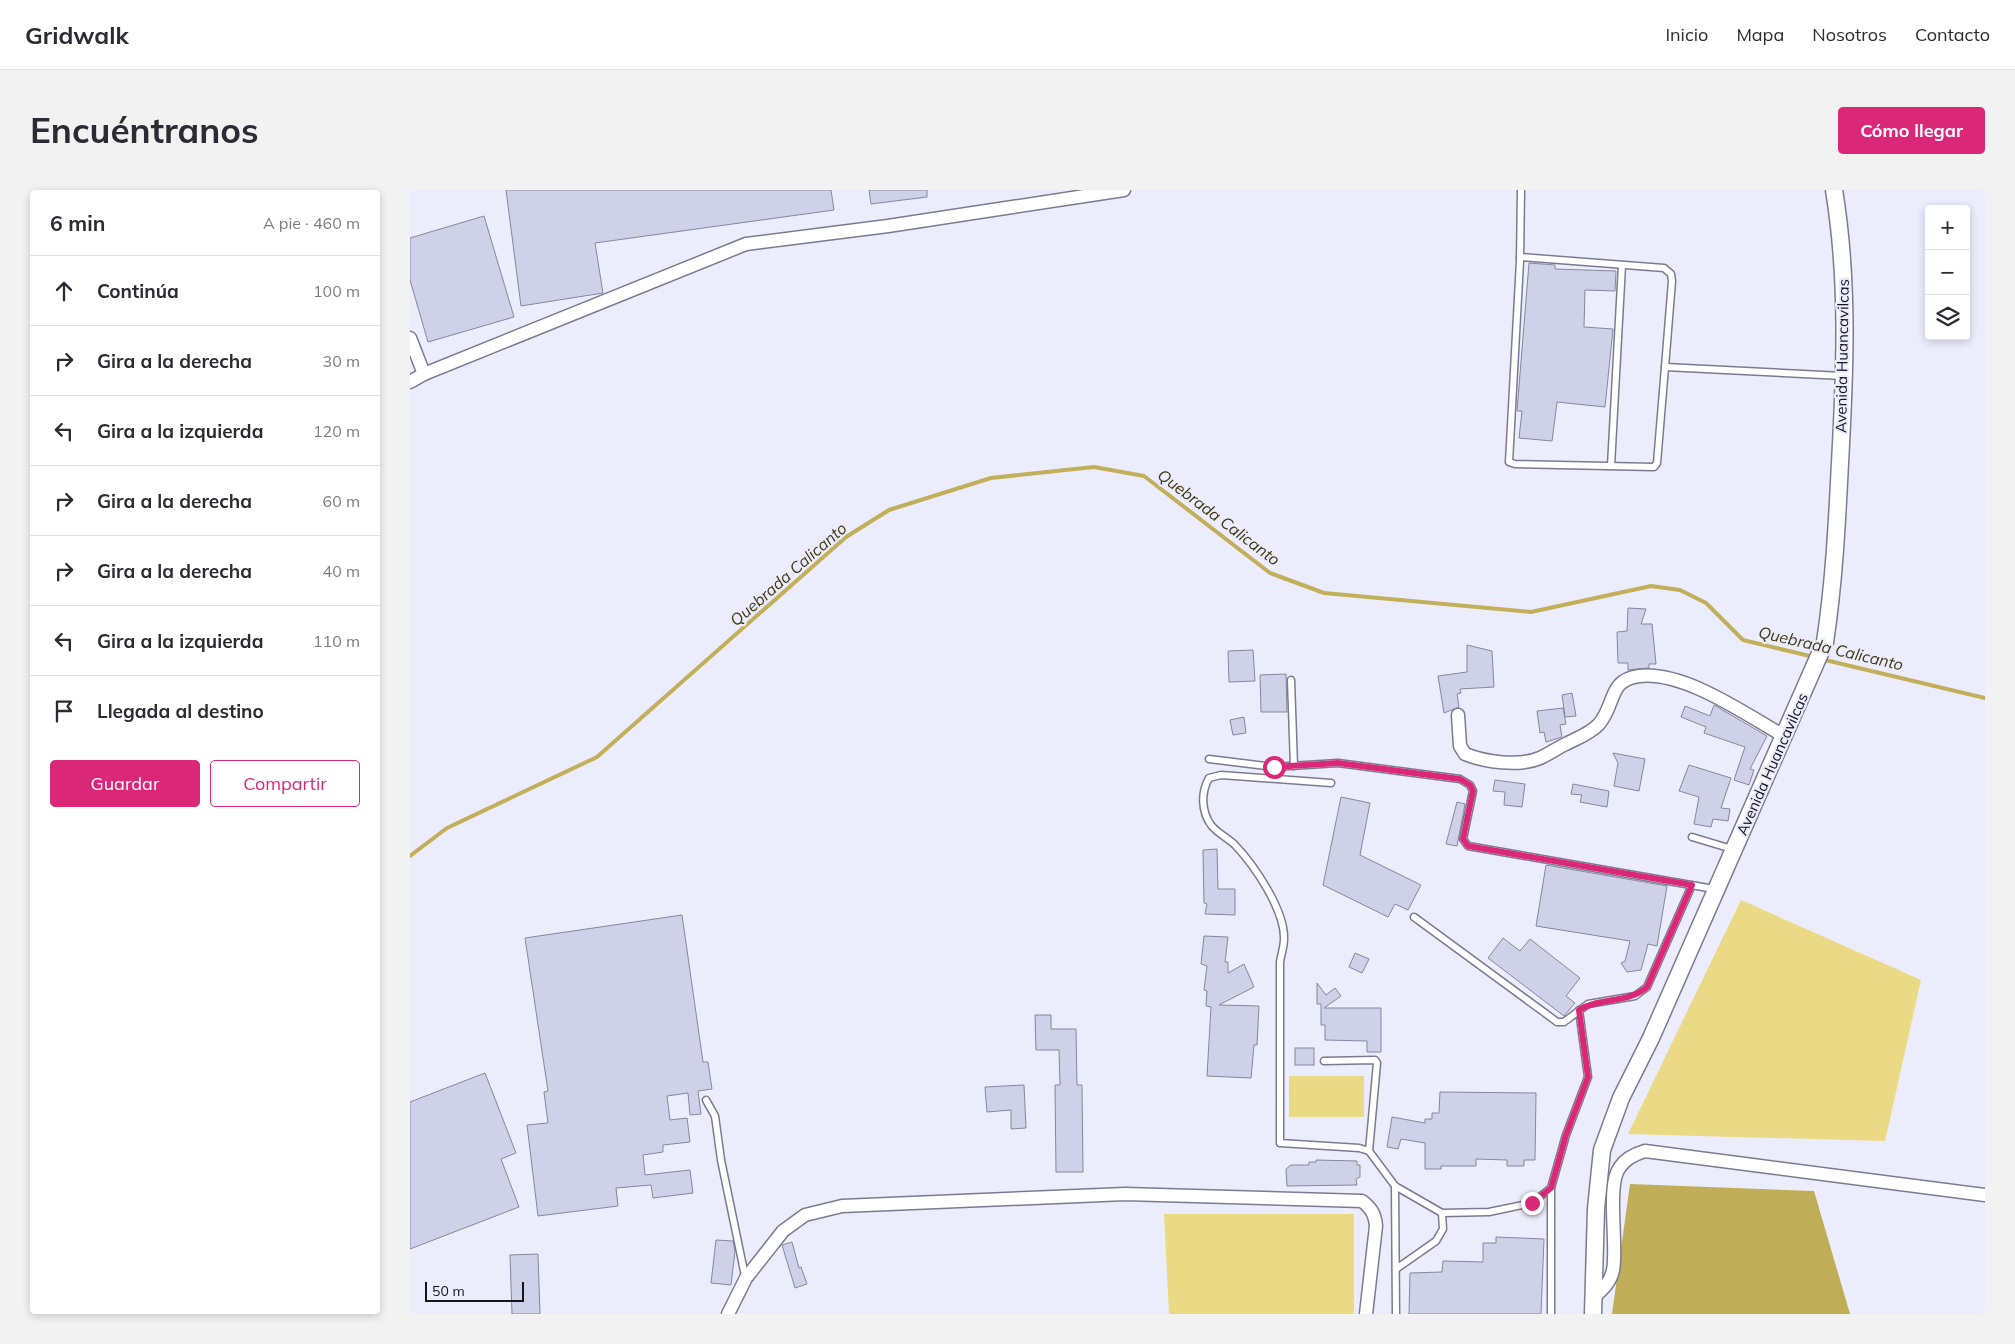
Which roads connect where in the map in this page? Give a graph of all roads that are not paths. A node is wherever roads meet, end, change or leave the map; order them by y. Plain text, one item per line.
1 (1124, 190) edge
2 (1521, 190) edge
3 (1834, 190) edge
4 (1520, 256) junction
5 (1622, 265) junction
6 (410, 338) edge
7 (1665, 367) junction
8 (424, 374) junction
9 (1844, 376) junction
10 (410, 382) edge
11 (1611, 466) junction
12 (1291, 680) dead end
13 (1458, 715) dead end
14 (1784, 736) junction
15 (1209, 759) dead end
16 (1294, 766) junction
17 (1331, 783) dead end
18 (1692, 837) dead end
19 (1734, 849) junction
20 (1692, 885) junction
21 (1716, 889) junction
22 (1414, 917) dead end
23 (1579, 1010) junction
24 (1324, 1061) dead end
25 (706, 1100) dead end
26 (1369, 1151) junction
27 (1395, 1186) junction
28 (1551, 1188) junction
29 (1985, 1195) edge
30 (1442, 1213) junction
31 (1396, 1269) junction
32 (746, 1278) junction
33 (1593, 1306) edge
34 (728, 1314) edge
35 (1366, 1314) edge
36 (1396, 1314) edge
37 (1551, 1314) edge

1 - 8 street
2 - 4 lane
3 - 9 street, Avenida Huancavilcas
4 - 5 lane
4 - 11 lane
5 - 7 lane
5 - 11 lane
6 - 8 street
7 - 9 lane
7 - 11 lane
8 - 10 street
9 - 14 street, Avenida Huancavilcas
12 - 16 lane
13 - 14 street
14 - 19 street, Avenida Huancavilcas
15 - 16 lane
16 - 20 lane
17 - 26 lane
18 - 19 lane
19 - 21 street, Avenida Huancavilcas
20 - 21 lane
20 - 23 lane
21 - 33 street, Avenida Huancavilcas
22 - 23 lane
23 - 28 lane
24 - 26 lane
25 - 32 lane
26 - 27 lane
27 - 30 lane
27 - 31 lane
28 - 30 lane
28 - 37 lane
29 - 33 street
30 - 31 lane
31 - 36 lane
32 - 34 street
32 - 35 street

